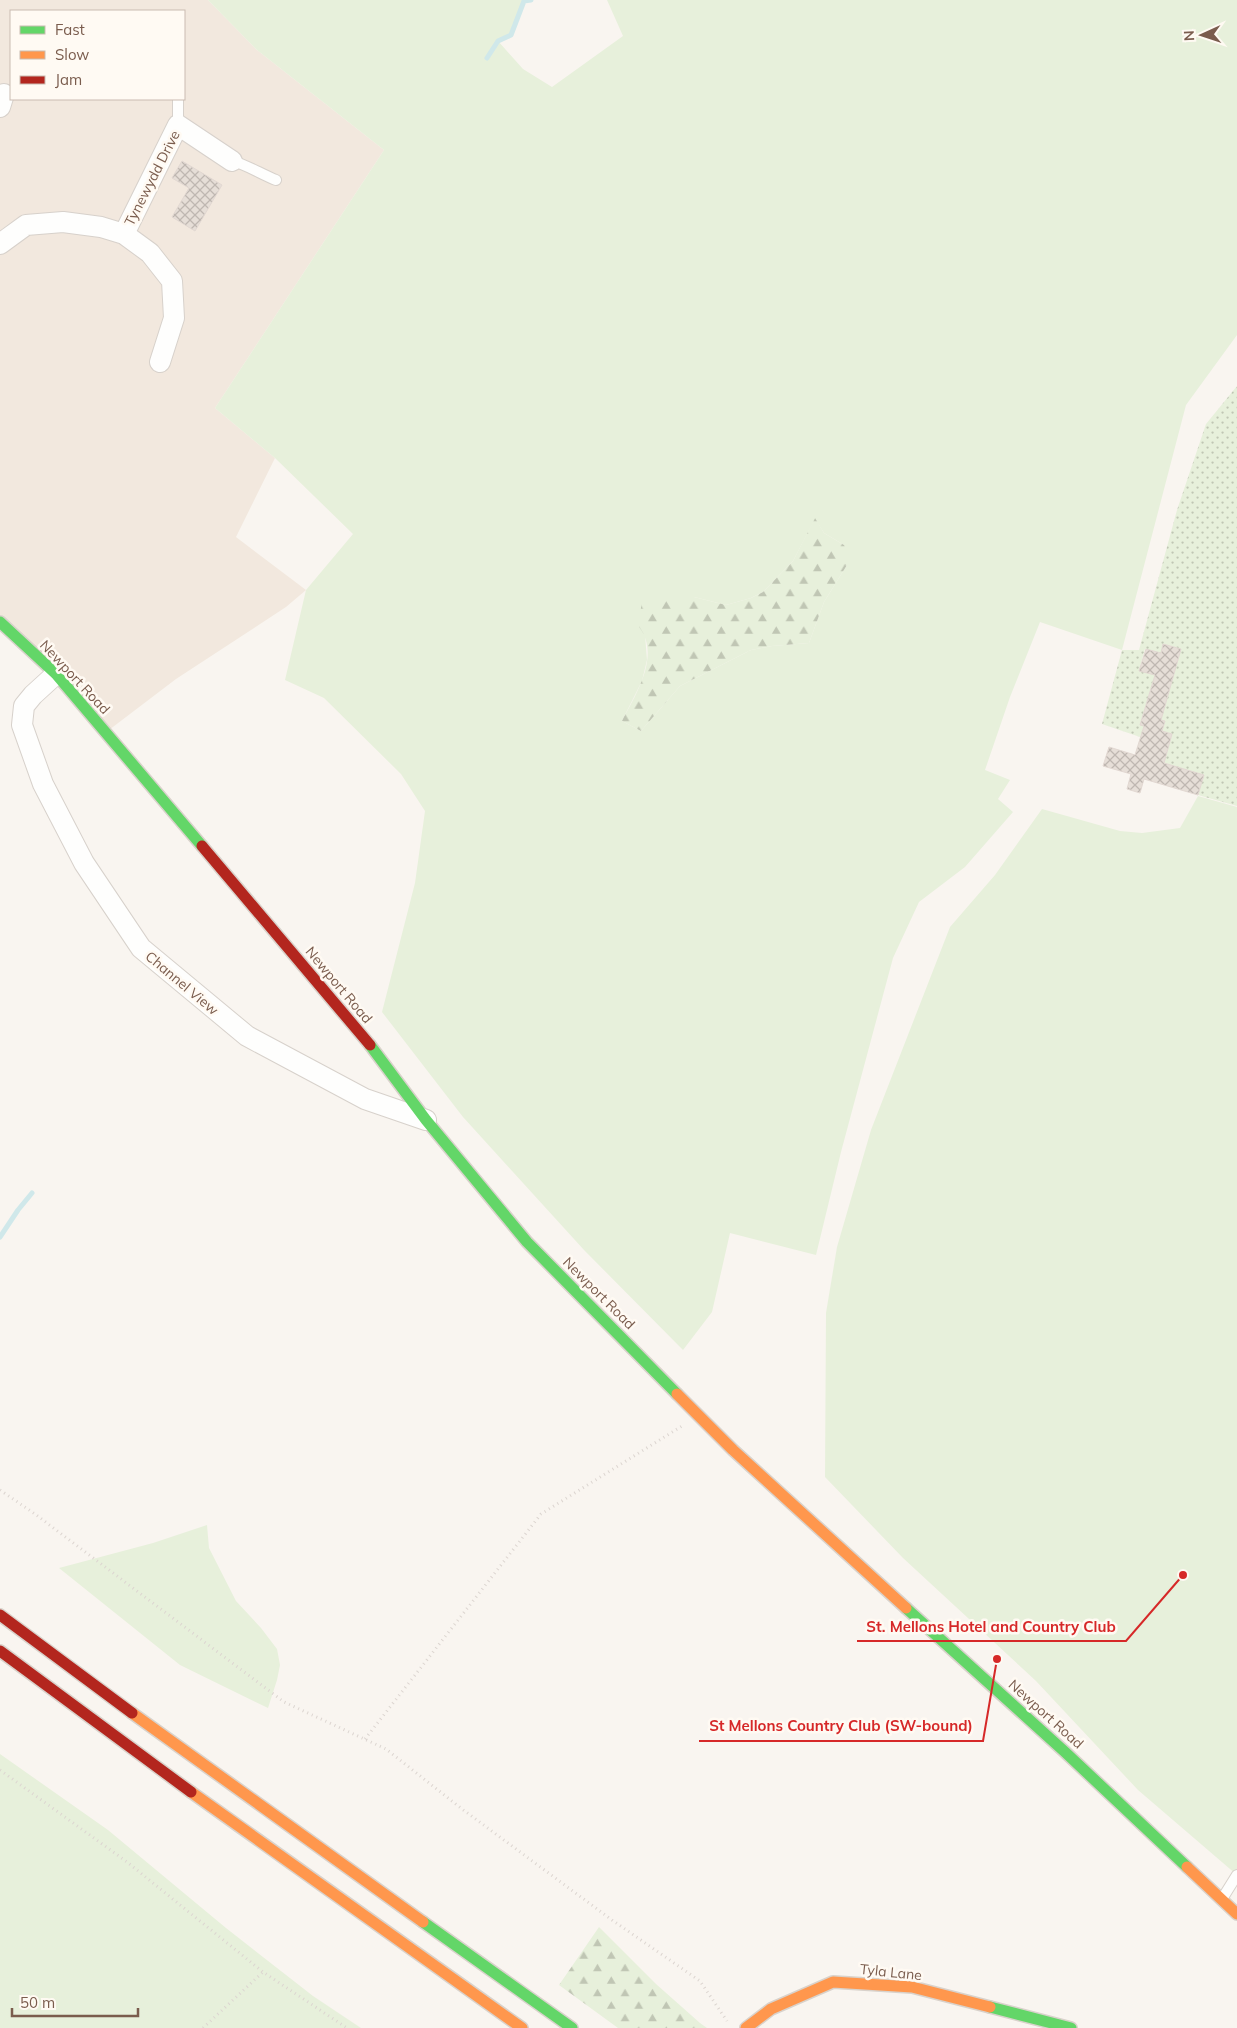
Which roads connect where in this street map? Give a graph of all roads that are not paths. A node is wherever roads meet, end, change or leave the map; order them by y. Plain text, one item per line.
1 (178, 100) edge
2 (178, 125) junction
3 (232, 161) joint
4 (276, 180) dead end
5 (124, 234) junction
6 (0, 244) edge
7 (160, 362) dead end
8 (0, 615) edge
9 (4, 625) edge
10 (56, 674) junction
11 (426, 1120) junction
12 (0, 1615) edge
13 (0, 1650) edge
14 (1237, 1875) edge
15 (1222, 1900) junction
16 (1237, 1914) edge
17 (522, 2028) edge
18 (572, 2028) edge
19 (746, 2028) edge
20 (1071, 2028) edge

1 - 2 lane
2 - 3 street, Tynewydd Drive
2 - 5 street, Tynewydd Drive
3 - 4 lane
5 - 6 street, Tynewydd Drive
5 - 7 street, Tynewydd Drive
8 - 9 main road, Newport Road
9 - 10 main road, Newport Road
10 - 11 main road, Newport Road
10 - 11 street, Channel View
11 - 15 main road, Newport Road
12 - 18 main road
13 - 17 main road
14 - 15 lane
15 - 16 main road, Newport Road
19 - 20 main road, Tyla Lane

